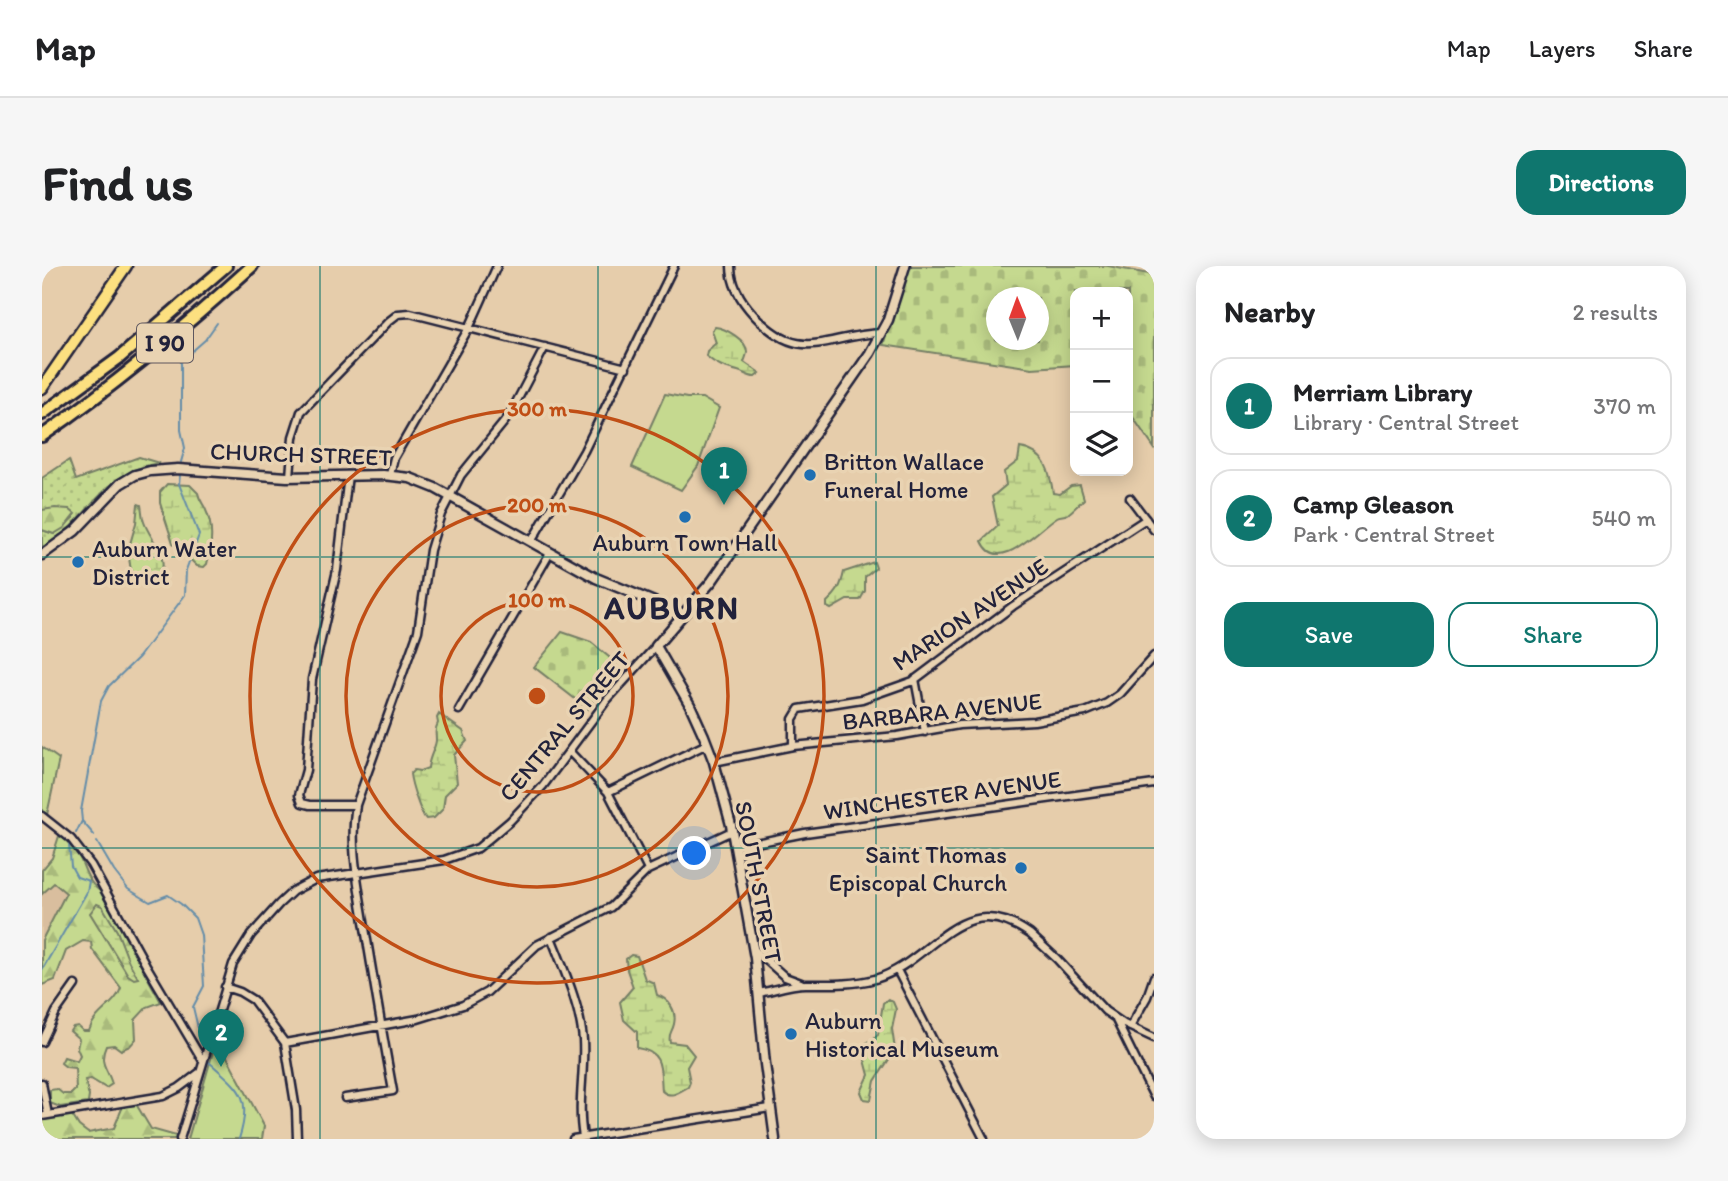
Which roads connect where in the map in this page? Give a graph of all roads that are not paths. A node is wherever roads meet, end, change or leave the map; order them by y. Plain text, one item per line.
1 (126, 266) edge
2 (226, 266) edge
3 (252, 266) edge
4 (497, 266) edge
5 (674, 266) edge
6 (731, 266) edge
7 (905, 266) edge
8 (469, 327) junction
9 (881, 333) junction
10 (545, 347) junction
11 (626, 368) junction
12 (42, 388) edge
13 (42, 414) edge
14 (42, 436) edge
15 (348, 475) junction
16 (390, 475) junction
17 (290, 477) junction
18 (450, 495) junction
19 (1130, 498) dead end
20 (1146, 519) junction
21 (1154, 530) edge
22 (531, 542) junction
23 (550, 553) junction
24 (42, 555) edge
25 (683, 614) junction
26 (656, 646) junction
27 (1154, 656) edge
28 (915, 679) junction
29 (459, 710) dead end
30 (925, 732) junction
31 (707, 744) junction
32 (793, 746) junction
33 (569, 751) junction
34 (714, 762) junction
35 (1154, 784) edge
36 (608, 792) junction
37 (356, 805) junction
38 (42, 817) edge
39 (732, 831) junction
40 (736, 847) junction
41 (648, 870) junction
42 (357, 872) junction
43 (551, 937) junction
44 (753, 948) junction
45 (897, 970) junction
46 (1154, 977) edge
47 (806, 984) junction
48 (75, 985) dead end
49 (225, 987) junction
50 (759, 993) junction
51 (1115, 1019) junction
52 (382, 1027) junction
53 (1130, 1027) junction
54 (1154, 1038) edge
55 (42, 1042) edge
56 (285, 1043) junction
57 (203, 1061) junction
58 (199, 1073) junction
59 (42, 1083) edge
60 (1154, 1097) edge
61 (345, 1098) dead end
62 (770, 1108) junction
63 (45, 1116) edge
64 (583, 1137) edge
65 (180, 1139) edge
66 (297, 1139) edge
67 (573, 1139) edge
68 (775, 1139) edge
69 (984, 1139) edge

1 - 12 main road
2 - 13 highway, I 90
3 - 14 highway, I 90
4 - 8 street
5 - 11 street
6 - 9 street
7 - 9 street, CENTRAL STREET
8 - 10 street
8 - 16 street
8 - 17 street
9 - 25 street, CENTRAL STREET
10 - 11 street
10 - 18 street
11 - 22 street
15 - 16 street, CHURCH STREET
15 - 17 street, CHURCH STREET
15 - 37 street
16 - 18 street, CHURCH STREET
17 - 24 street, CHURCH STREET
18 - 22 street, CHURCH STREET
18 - 37 street
19 - 20 street
20 - 21 street
20 - 28 street, MARION AVENUE
22 - 23 street, CHURCH STREET
23 - 25 street, CHURCH STREET
23 - 29 street
25 - 26 street, CENTRAL STREET
26 - 31 street, SOUTH STREET
26 - 33 street, CENTRAL STREET
27 - 30 street, BARBARA AVENUE
28 - 30 street
28 - 32 street, MARION AVENUE
30 - 32 street, BARBARA AVENUE
31 - 34 street, SOUTH STREET
31 - 36 street
32 - 34 street, BARBARA AVENUE
33 - 36 street
33 - 42 street, CENTRAL STREET
34 - 39 street, SOUTH STREET
35 - 40 street, WINCHESTER AVENUE
36 - 41 street
37 - 42 street
38 - 57 street
39 - 40 street, SOUTH STREET
39 - 41 street
40 - 44 street, SOUTH STREET
41 - 43 street
42 - 49 street, CENTRAL STREET
42 - 52 street
43 - 52 street
43 - 64 street
44 - 47 street
44 - 50 street, SOUTH STREET
45 - 47 street
45 - 51 street
45 - 69 street
46 - 53 street
47 - 50 street
48 - 55 street
49 - 56 street
49 - 57 street, CENTRAL STREET
50 - 62 street, SOUTH STREET
51 - 53 street
51 - 60 street
52 - 56 street
52 - 61 street
53 - 54 street
56 - 66 street
57 - 58 street, CENTRAL STREET
58 - 63 street
58 - 65 street, CENTRAL STREET
59 - 63 street
62 - 64 street
62 - 68 street, SOUTH STREET
64 - 67 street

